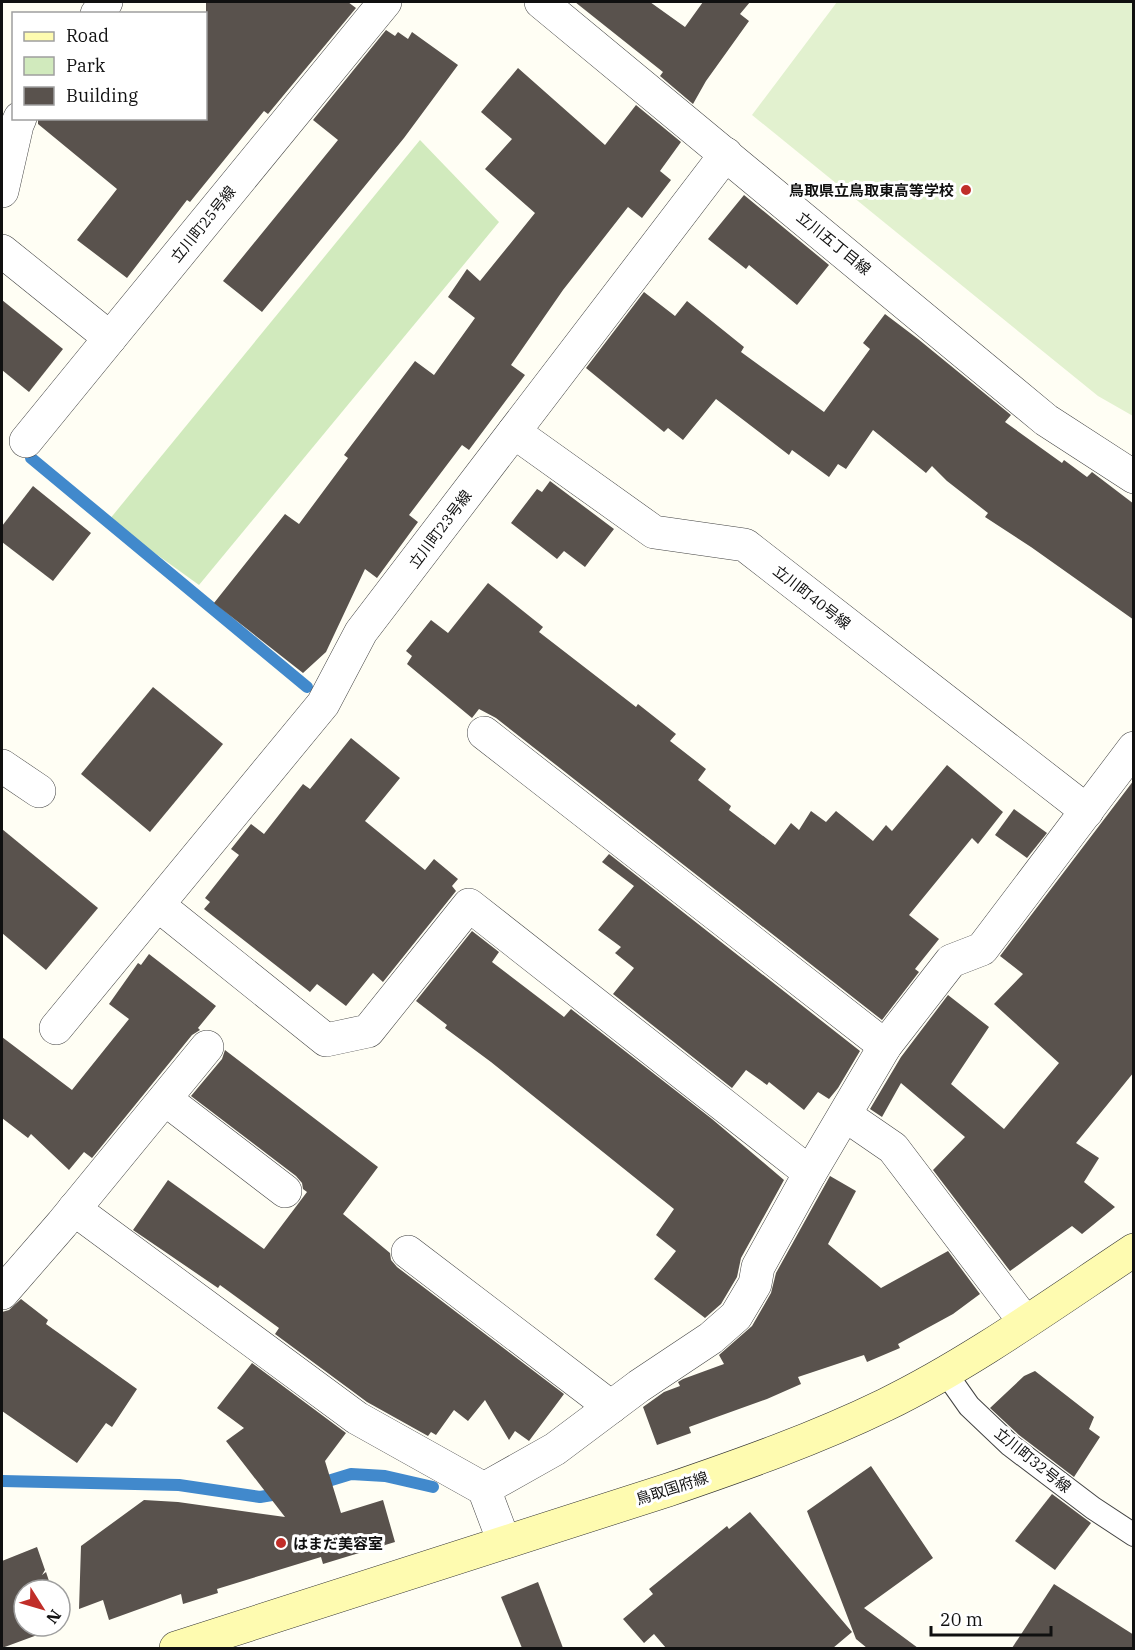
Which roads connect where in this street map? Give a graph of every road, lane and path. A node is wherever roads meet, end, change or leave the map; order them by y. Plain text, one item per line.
1 (385, 2) edge
2 (560, 7) edge
3 (19, 120) edge
4 (726, 154) junction
5 (2, 191) edge
6 (2, 251) edge
7 (110, 338) junction
8 (514, 432) junction
9 (26, 441) dead end
10 (1134, 477) edge
11 (484, 733) dead end
12 (1134, 748) edge
13 (2, 766) edge
14 (39, 791) dead end
15 (1087, 811) junction
16 (158, 904) junction
17 (56, 1028) dead end
18 (885, 1046) junction
19 (207, 1047) dead end
20 (165, 1099) junction
21 (845, 1115) junction
22 (810, 1173) junction
23 (285, 1191) dead end
24 (74, 1209) junction
25 (1134, 1250) edge
26 (408, 1252) dead end
27 (4, 1286) edge
28 (1024, 1322) junction
29 (945, 1372) junction
30 (611, 1407) junction
31 (484, 1489) junction
32 (1134, 1535) edge
33 (504, 1542) junction
34 (176, 1648) edge

1 - 7 street, 立川町25号線
2 - 4 street, 立川五丁目線
3 - 5 street
4 - 8 street, 立川町23号線
4 - 10 street, 立川五丁目線
6 - 7 street
7 - 9 street, 立川町25号線
8 - 15 street, 立川町40号線
8 - 16 street, 立川町23号線
11 - 18 street
12 - 15 street
13 - 14 street
15 - 18 street
16 - 17 street, 立川町23号線
16 - 22 street
18 - 21 street
19 - 20 street
20 - 23 street
20 - 24 street
21 - 22 street
21 - 28 street
22 - 30 street
24 - 27 street
24 - 31 street
25 - 28 main road, 鳥取国府線
26 - 30 street
28 - 29 main road, 鳥取国府線
29 - 32 lane, 立川町32号線
29 - 33 main road, 鳥取国府線
30 - 31 street
31 - 33 street
33 - 34 main road, 鳥取国府線

